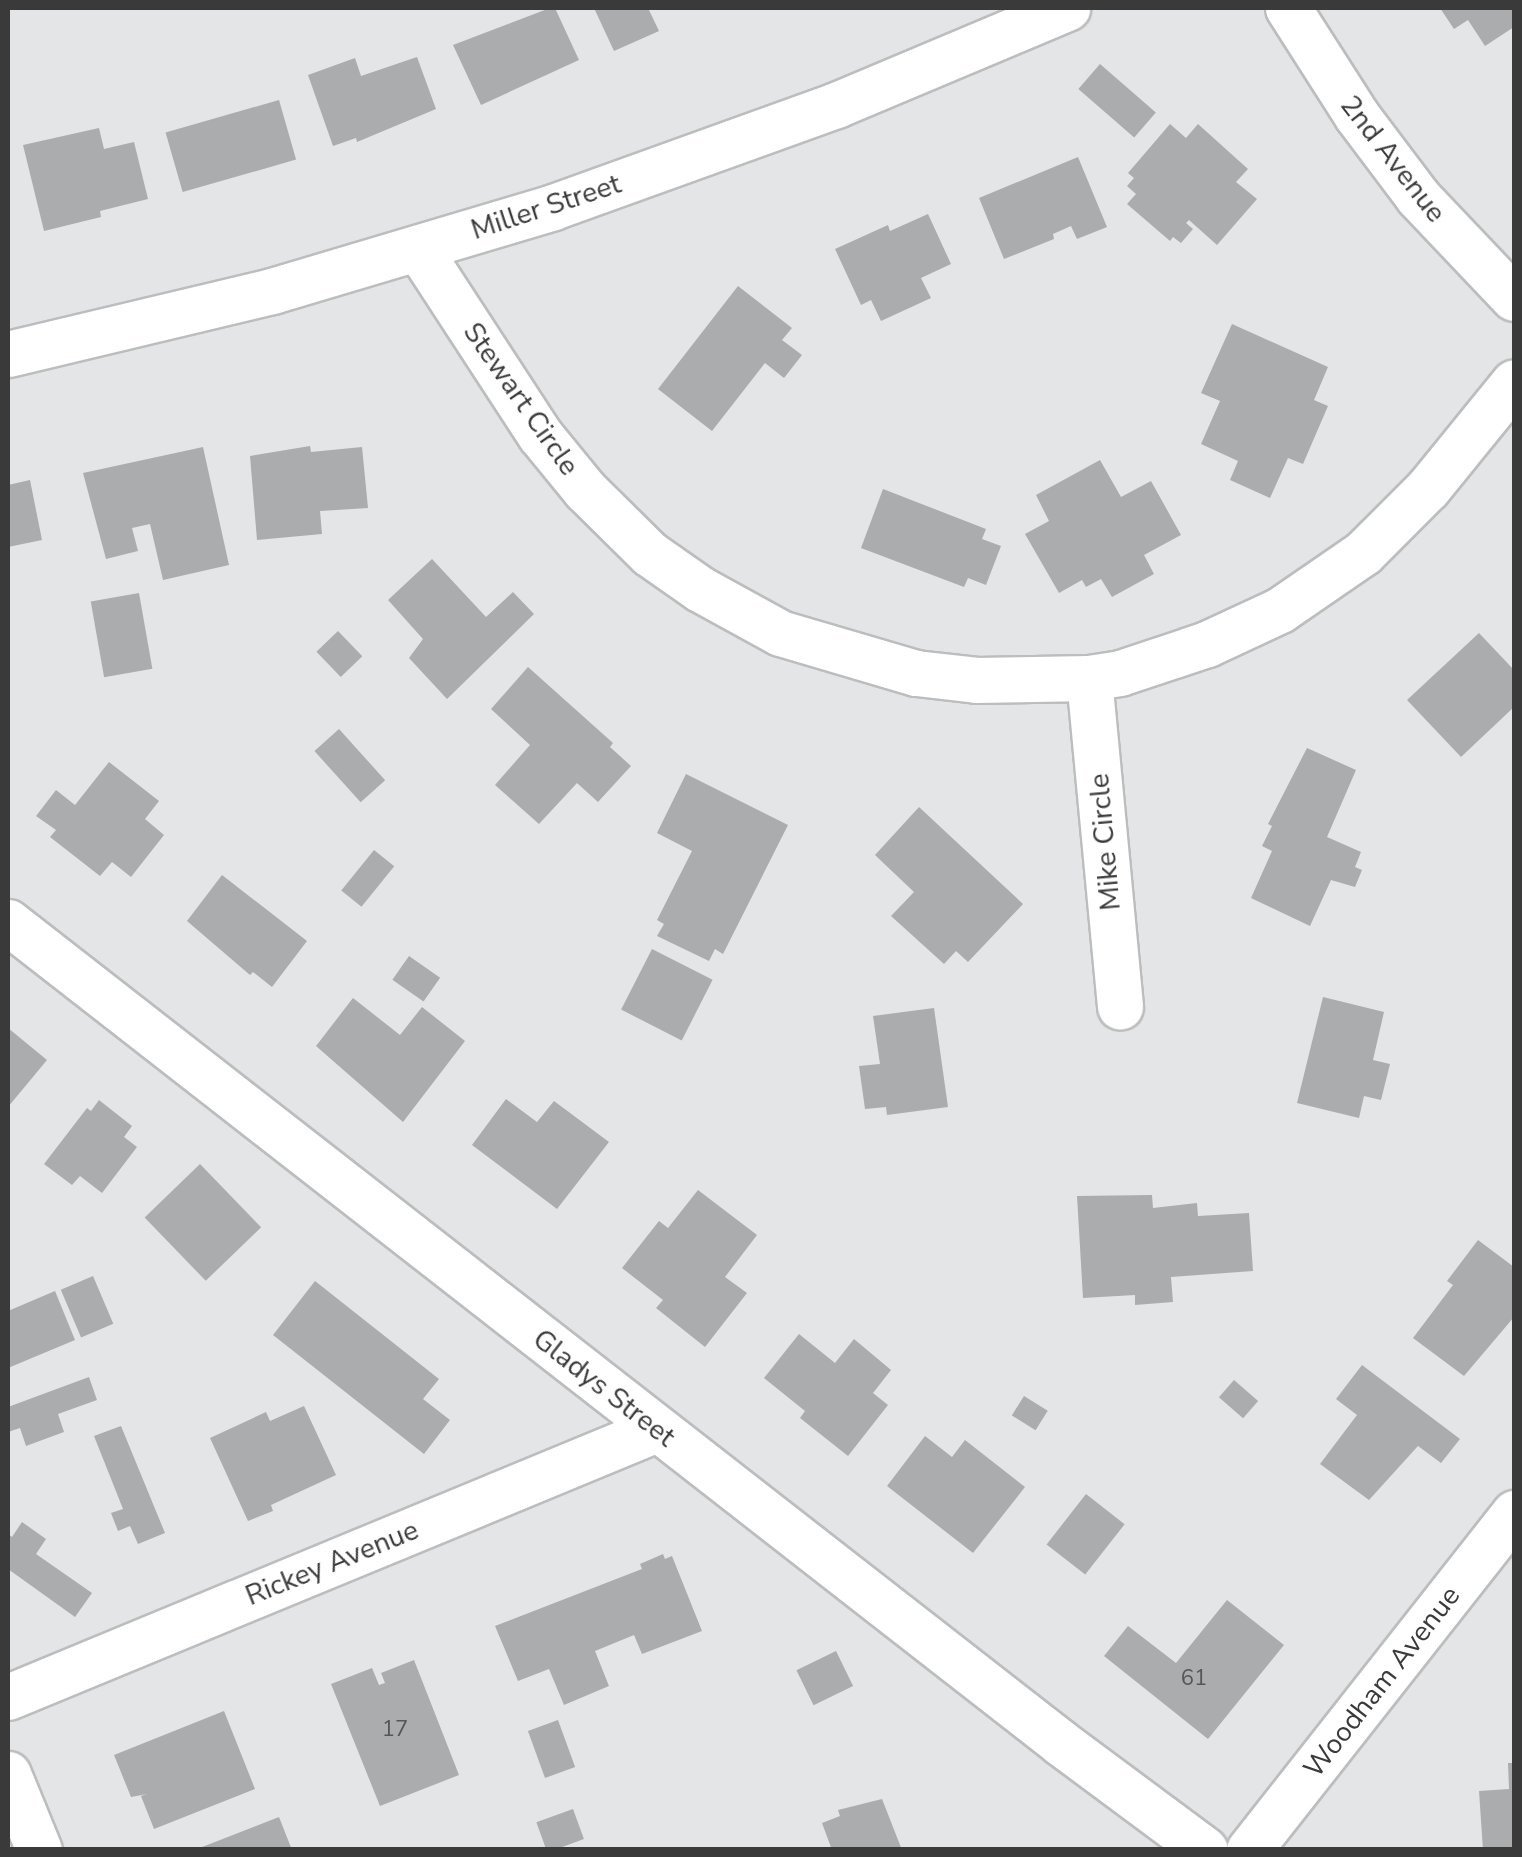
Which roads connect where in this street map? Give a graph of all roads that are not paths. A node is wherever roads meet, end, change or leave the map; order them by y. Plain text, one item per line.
1 (1067, 8) edge
2 (1288, 8) edge
3 (418, 248) junction
4 (1514, 298) edge
5 (8, 354) edge
6 (1514, 382) edge
7 (1089, 678) junction
8 (8, 922) edge
9 (1120, 1007) dead end
10 (657, 1429) junction
11 (1514, 1514) edge
12 (8, 1698) edge
13 (8, 1774) edge
14 (39, 1850) edge
15 (1204, 1850) edge
16 (1249, 1850) edge

1 - 3 street, Miller Street
2 - 4 street, 2nd Avenue
3 - 5 street, Miller Street
3 - 7 street, Stewart Circle
6 - 7 street, Stewart Circle
7 - 9 street, Mike Circle
8 - 10 street, Gladys Street
10 - 12 street, Rickey Avenue
10 - 15 street, Gladys Street
11 - 16 street, Woodham Avenue
13 - 14 street

